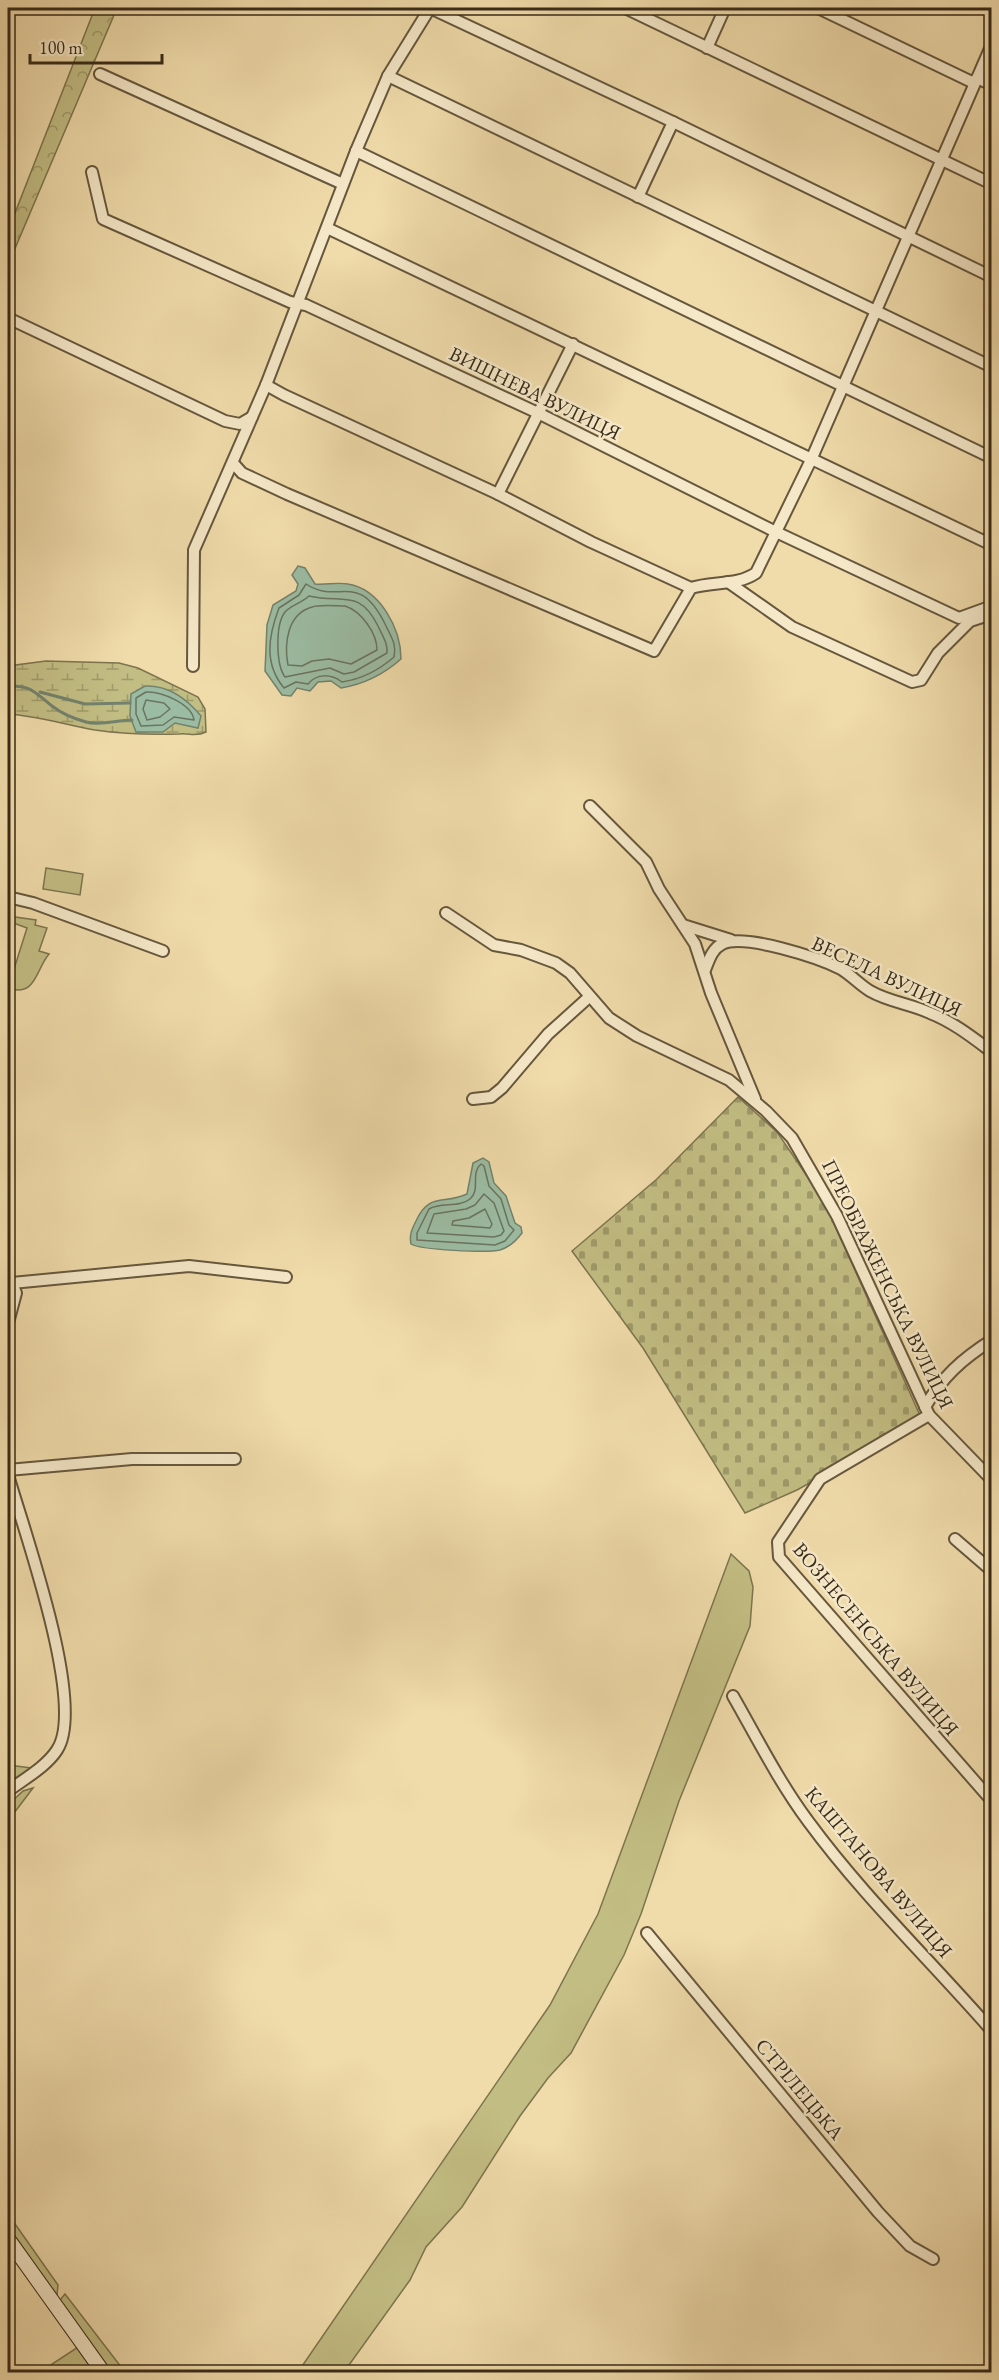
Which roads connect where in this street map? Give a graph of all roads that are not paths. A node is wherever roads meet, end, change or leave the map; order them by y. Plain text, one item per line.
1 (430, 8) edge
2 (625, 8) edge
3 (725, 8) edge
4 (818, 8) edge
5 (992, 44) edge
6 (707, 48) junction
7 (100, 74) dead end
8 (388, 76) junction
9 (976, 80) junction
10 (992, 85) edge
11 (673, 122) junction
12 (356, 151) junction
13 (942, 159) junction
14 (92, 172) dead end
15 (343, 183) junction
16 (992, 183) edge
17 (638, 196) junction
18 (327, 228) junction
19 (907, 234) junction
20 (992, 277) edge
21 (299, 304) junction
22 (875, 311) junction
23 (8, 318) edge
24 (573, 344) junction
25 (992, 367) edge
26 (266, 385) junction
27 (842, 386) junction
28 (538, 413) junction
29 (252, 417) junction
30 (992, 458) edge
31 (810, 460) junction
32 (232, 464) junction
33 (498, 494) junction
34 (776, 532) junction
35 (992, 545) edge
36 (728, 582) junction
37 (691, 588) junction
38 (992, 606) edge
39 (992, 614) edge
40 (193, 666) dead end
41 (590, 806) dead end
42 (8, 897) edge
43 (446, 913) dead end
44 (683, 925) junction
45 (732, 941) junction
46 (163, 951) dead end
47 (705, 970) junction
48 (589, 997) junction
49 (992, 1052) edge
50 (473, 1099) dead end
51 (756, 1101) junction
52 (286, 1277) dead end
53 (10, 1282) edge
54 (8, 1323) edge
55 (992, 1340) edge
56 (927, 1411) junction
57 (235, 1459) dead end
58 (8, 1470) edge
59 (8, 1474) edge
60 (992, 1480) edge
61 (955, 1539) dead end
62 (992, 1571) edge
63 (733, 1696) dead end
64 (8, 1791) edge
65 (992, 1801) edge
66 (647, 1933) dead end
67 (992, 2031) edge
68 (8, 2239) edge
69 (933, 2259) dead end
70 (103, 2373) edge

1 - 8 street
1 - 11 street
2 - 6 street
3 - 6 street
4 - 9 street
5 - 9 street
6 - 13 street
7 - 15 street
8 - 12 street
8 - 17 street
9 - 10 street
9 - 13 street
11 - 17 street
11 - 19 street
12 - 15 street
12 - 27 street
13 - 16 street
13 - 19 street
14 - 21 street, ВИШНЕВА ВУЛИЦЯ
15 - 18 street
17 - 22 street
18 - 21 street
18 - 24 street
19 - 20 street
19 - 22 street
21 - 26 street
21 - 28 street, ВИШНЕВА ВУЛИЦЯ
22 - 25 street
22 - 27 street
23 - 29 street
24 - 28 street
24 - 31 street
26 - 29 street
26 - 33 street
27 - 30 street
27 - 31 street
28 - 33 street
28 - 34 street, ВИШНЕВА ВУЛИЦЯ
29 - 32 street
31 - 34 street
31 - 35 street
32 - 37 street
32 - 40 street
33 - 37 street
34 - 36 street
34 - 38 street, ВИШНЕВА ВУЛИЦЯ
36 - 37 street
36 - 39 street
41 - 44 street, ПРЕОБРАЖЕНСЬКА ВУЛИЦЯ
42 - 46 street
43 - 48 street, ПРЕОБРАЖЕНСЬКА ВУЛИЦЯ
44 - 45 street, ВЕСЕЛА ВУЛИЦЯ
44 - 47 street, ПРЕОБРАЖЕНСЬКА ВУЛИЦЯ
45 - 47 street
45 - 49 street, ВЕСЕЛА ВУЛИЦЯ
47 - 51 street, ПРЕОБРАЖЕНСЬКА ВУЛИЦЯ
48 - 50 street
48 - 51 street, ПРЕОБРАЖЕНСЬКА ВУЛИЦЯ
51 - 56 street, ПРЕОБРАЖЕНСЬКА ВУЛИЦЯ
52 - 53 street
53 - 54 street
55 - 56 street
56 - 60 street, ПРЕОБРАЖЕНСЬКА ВУЛИЦЯ
56 - 65 street, ВОЗНЕСЕНСЬКА ВУЛИЦЯ
57 - 58 street
59 - 64 street
61 - 62 street
63 - 67 street, КАШТАНОВА ВУЛИЦЯ
66 - 69 street, СТРІЛЕЦЬКА
68 - 70 street

